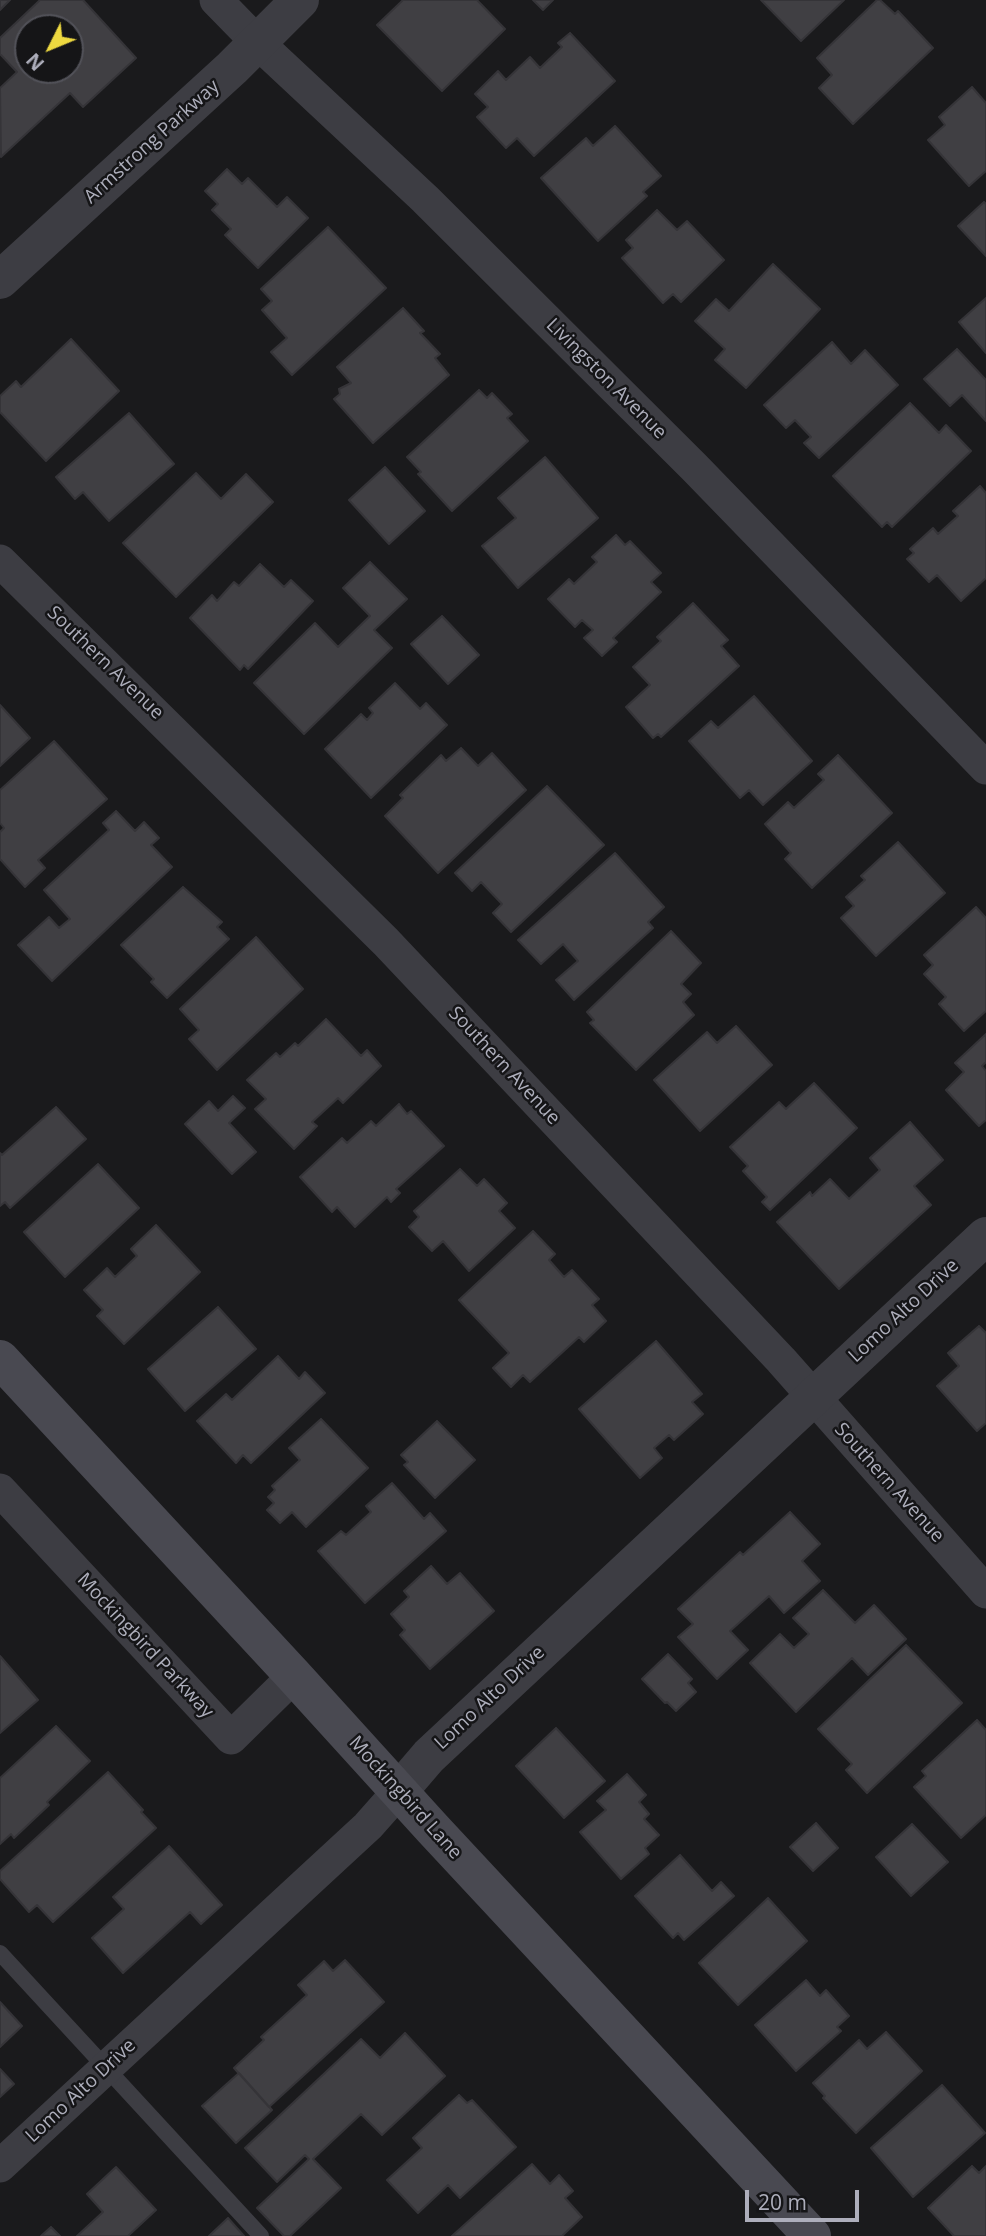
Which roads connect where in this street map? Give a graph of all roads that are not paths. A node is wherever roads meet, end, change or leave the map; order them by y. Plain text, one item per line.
1 (216, 0) edge
2 (300, 0) edge
3 (257, 42) junction
4 (0, 280) edge
5 (0, 561) edge
6 (986, 768) edge
7 (986, 1236) edge
8 (0, 1359) edge
9 (813, 1395) junction
10 (0, 1490) edge
11 (986, 1592) edge
12 (294, 1676) junction
13 (399, 1791) junction
14 (0, 1953) edge
15 (106, 2067) junction
16 (0, 2166) edge
17 (261, 2236) edge
18 (812, 2236) edge

1 - 3 street, Livingston Avenue
2 - 3 street, Armstrong Parkway
3 - 4 street, Armstrong Parkway
3 - 6 street, Livingston Avenue
5 - 9 street, Southern Avenue
7 - 9 street, Lomo Alto Drive
8 - 12 main road, Mockingbird Lane
9 - 11 street, Southern Avenue
9 - 13 street, Lomo Alto Drive
10 - 12 street, Mockingbird Parkway
12 - 13 main road, Mockingbird Lane
13 - 15 street, Lomo Alto Drive
13 - 18 main road, Mockingbird Lane
14 - 15 lane
15 - 16 street, Lomo Alto Drive
15 - 17 lane

